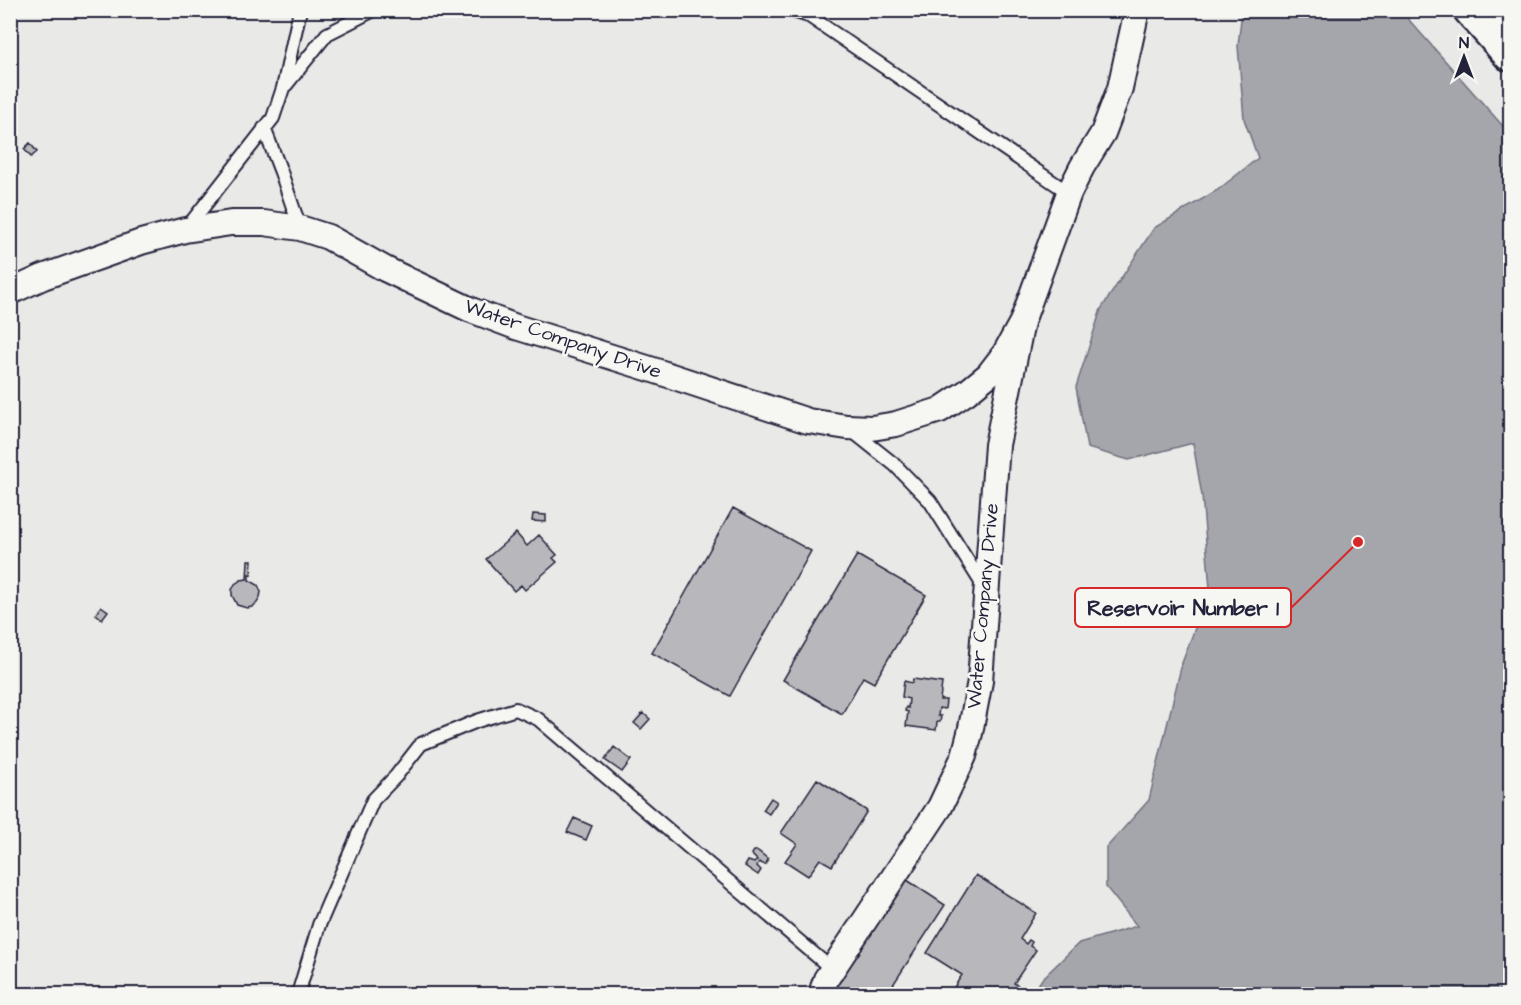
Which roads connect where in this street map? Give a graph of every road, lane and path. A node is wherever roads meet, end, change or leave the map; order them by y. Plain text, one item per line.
1 (300, 10) edge
2 (374, 10) edge
3 (790, 10) edge
4 (1137, 10) edge
5 (1471, 10) edge
6 (811, 13) edge
7 (1510, 54) edge
8 (283, 88) junction
9 (264, 128) junction
10 (1069, 193) junction
11 (300, 228) junction
12 (185, 230) junction
13 (10, 292) edge
14 (1023, 322) junction
15 (847, 427) junction
16 (986, 591) junction
17 (833, 970) junction
18 (298, 994) edge
19 (821, 994) edge

1 - 8 lane
2 - 8 lane
3 - 6 lane
4 - 10 street, Water Company Drive
5 - 7 main road
6 - 10 lane
8 - 9 lane
9 - 11 lane
9 - 12 lane
10 - 14 street, Water Company Drive
11 - 12 street, Water Company Drive
11 - 15 street, Water Company Drive
12 - 13 street, Water Company Drive
14 - 15 street, Water Company Drive
14 - 16 street, Water Company Drive
15 - 16 lane
16 - 17 street, Water Company Drive
17 - 18 lane
17 - 19 street, Water Company Drive

